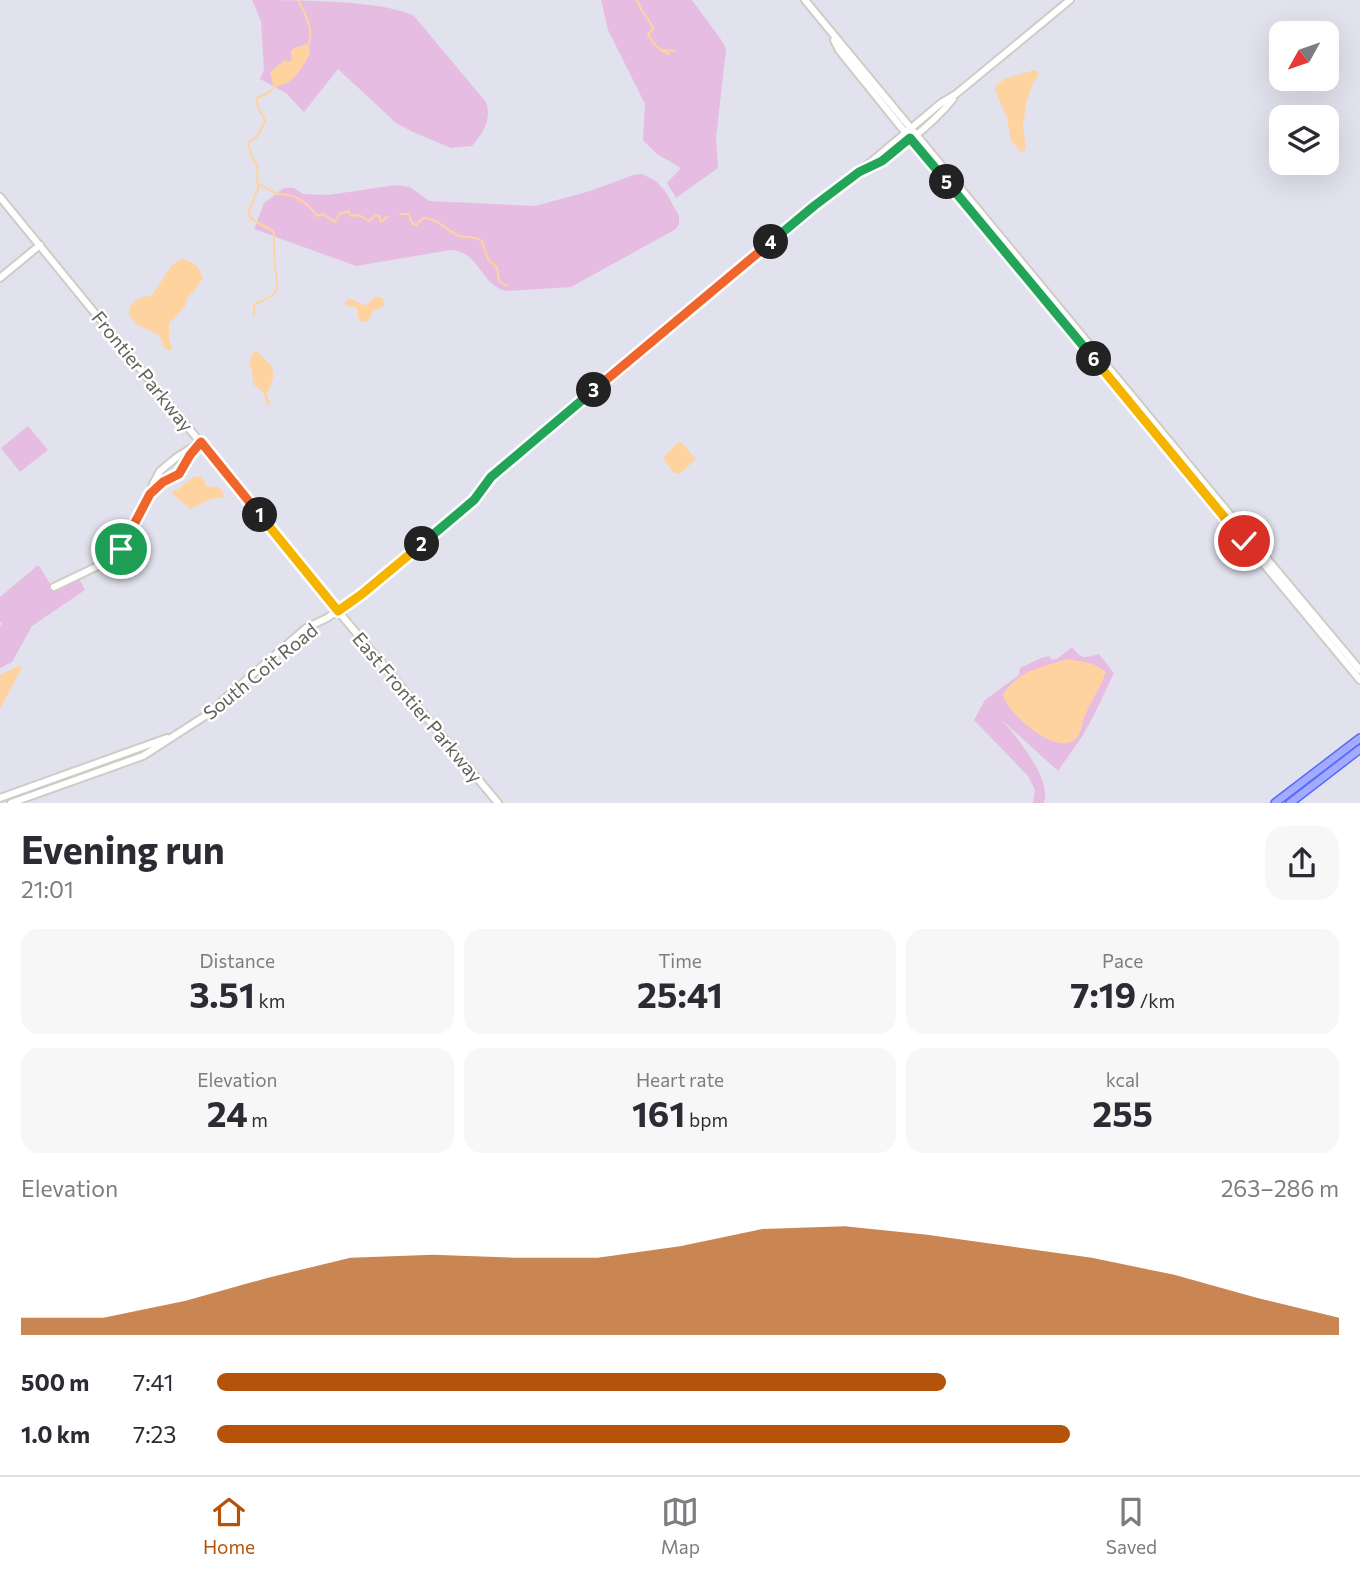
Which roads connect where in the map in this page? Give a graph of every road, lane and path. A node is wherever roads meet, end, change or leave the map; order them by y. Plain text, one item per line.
1 (805, 0) edge
2 (1070, 0) edge
3 (956, 94) junction
4 (907, 130) junction
5 (913, 136) junction
6 (859, 172) junction
7 (0, 197) edge
8 (40, 245) junction
9 (0, 278) edge
10 (201, 442) junction
11 (150, 494) junction
12 (54, 587) dead end
13 (338, 611) junction
14 (1338, 648) junction
15 (1360, 670) edge
16 (1360, 680) edge
17 (182, 731) junction
18 (1360, 738) edge
19 (1360, 749) edge
20 (1289, 792) junction
21 (0, 798) edge
22 (1293, 801) edge
23 (10, 803) edge
24 (498, 803) edge
25 (1276, 803) edge

1 - 4 street
2 - 3 street
3 - 4 street
3 - 5 street
4 - 5 street
4 - 6 street
5 - 6 street
5 - 14 street
6 - 13 street, South Coit Road
7 - 8 street, Frontier Parkway
8 - 9 street
8 - 10 street, Frontier Parkway
10 - 11 street
10 - 11 street
10 - 13 street, Frontier Parkway
11 - 12 street
13 - 17 street, South Coit Road
13 - 24 street, East Frontier Parkway
14 - 15 street
14 - 16 street
17 - 21 street, South Coit Road
17 - 23 street, South Coit Road
18 - 20 main road
19 - 22 main road
20 - 22 main road
20 - 25 main road

